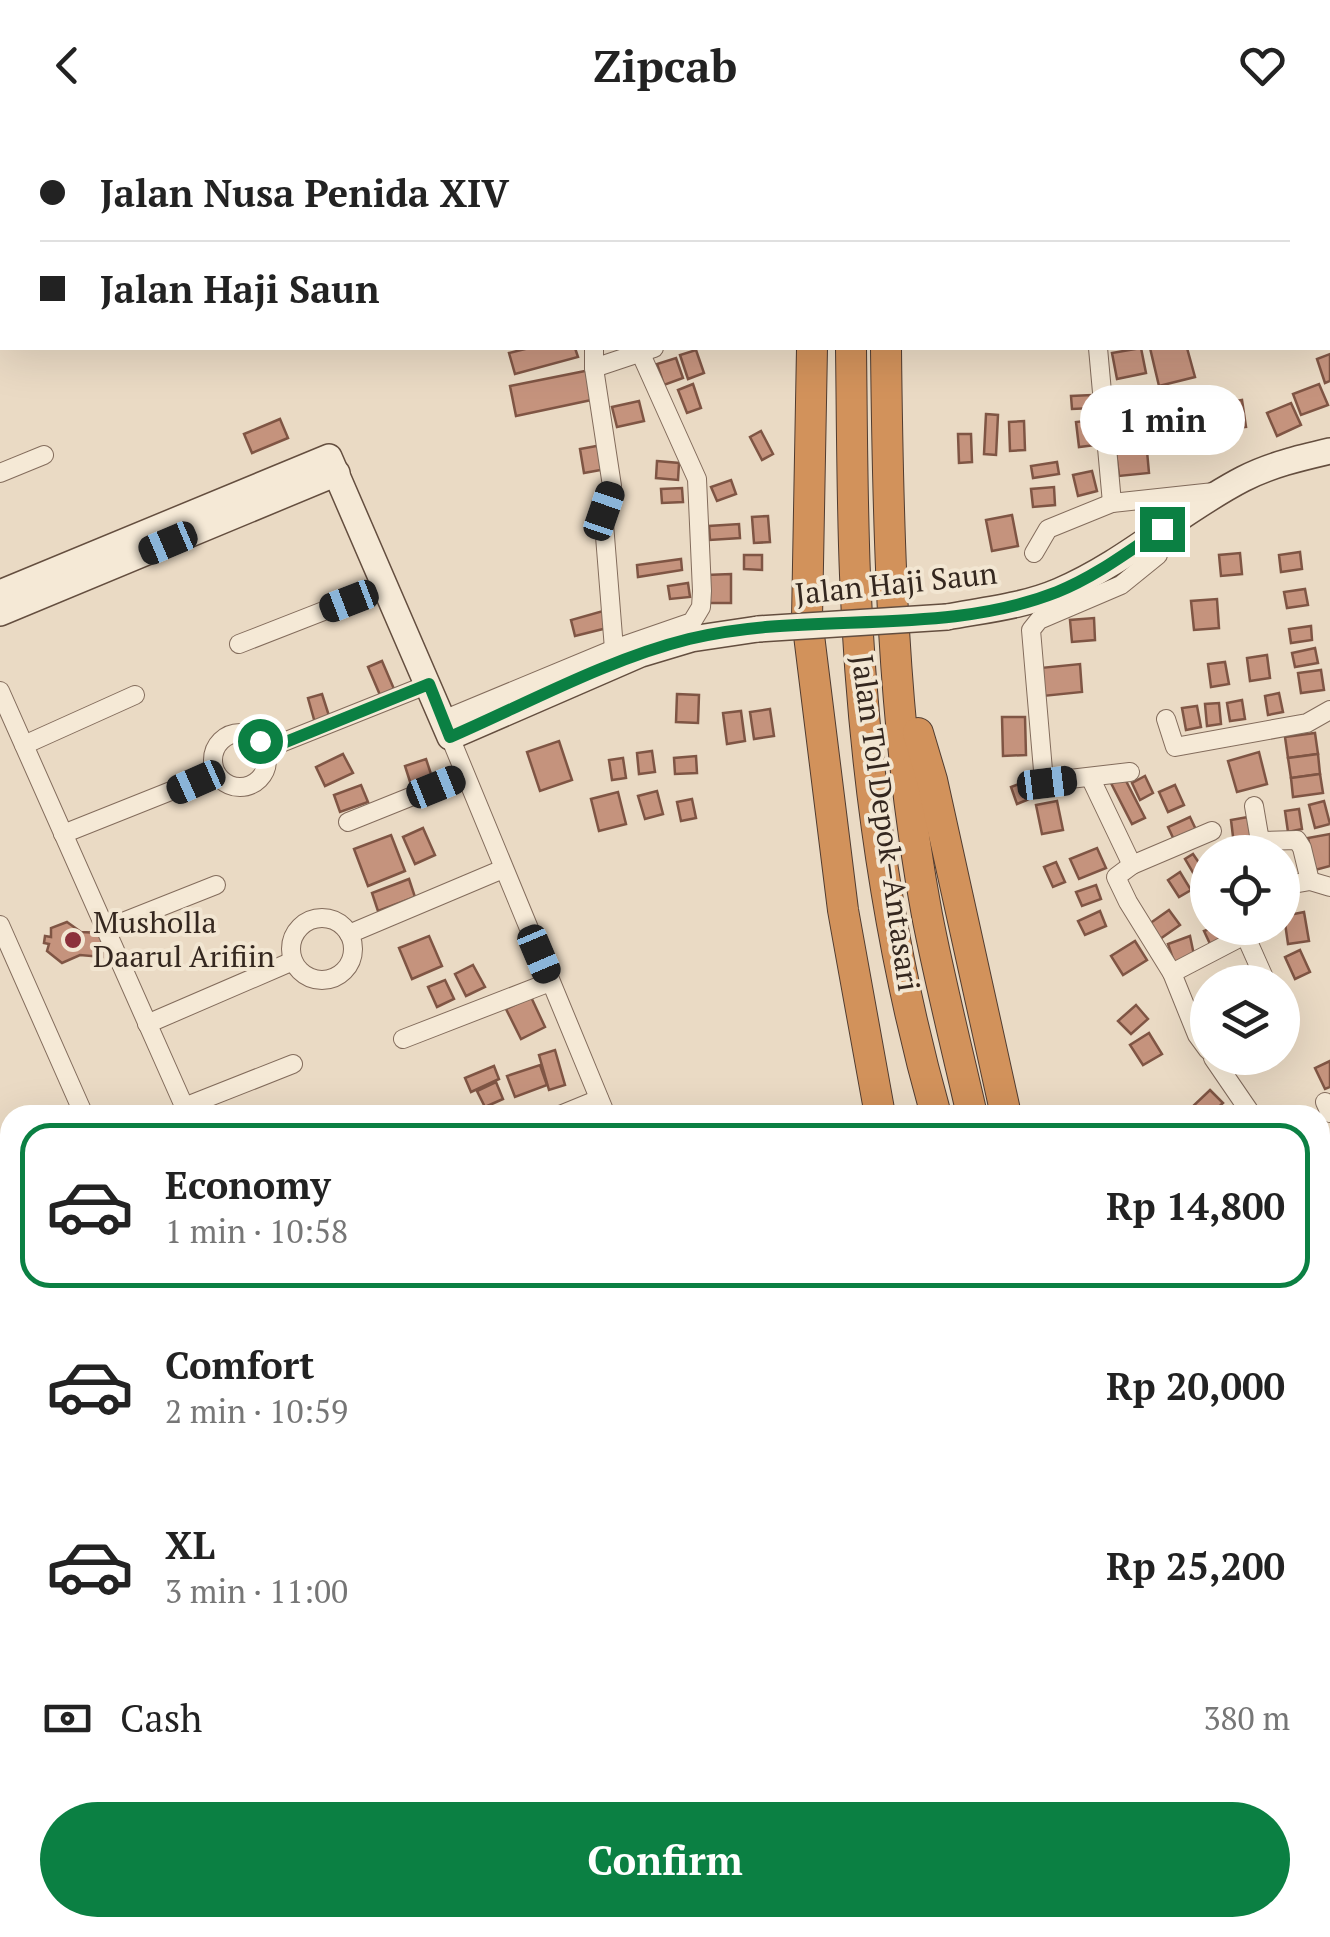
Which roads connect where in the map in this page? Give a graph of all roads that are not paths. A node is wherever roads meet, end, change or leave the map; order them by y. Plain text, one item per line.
1 (594, 350) edge
2 (647, 350) edge
3 (812, 350) edge
4 (851, 350) edge
5 (886, 350) edge
6 (1098, 350) edge
7 (594, 368) junction
8 (1330, 450) edge
9 (44, 455) dead end
10 (333, 465) junction
11 (0, 473) edge
12 (1224, 491) junction
13 (1112, 503) junction
14 (1162, 529) junction
15 (1034, 553) dead end
16 (386, 587) junction
17 (0, 593) edge
18 (0, 612) edge
19 (239, 644) dead end
20 (614, 649) junction
21 (895, 654) junction
22 (429, 684) junction
23 (0, 691) edge
24 (135, 695) dead end
25 (1329, 715) edge
26 (1166, 719) dead end
27 (446, 728) junction
28 (24, 745) junction
29 (266, 750) junction
30 (1130, 772) dead end
31 (216, 773) junction
32 (464, 775) junction
33 (1090, 778) junction
34 (1254, 806) dead end
35 (348, 822) dead end
36 (1212, 832) dead end
37 (64, 834) junction
38 (1132, 865) junction
39 (504, 869) junction
40 (1310, 882) junction
41 (1300, 883) edge
42 (216, 885) dead end
43 (1330, 886) edge
44 (0, 925) edge
45 (105, 929) junction
46 (349, 934) junction
47 (1220, 945) edge
48 (293, 961) junction
49 (1172, 973) junction
50 (550, 982) junction
51 (1190, 1016) edge
52 (148, 1024) junction
53 (403, 1038) dead end
54 (293, 1064) dead end
55 (1225, 1075) edge
56 (80, 1105) edge
57 (183, 1105) edge
58 (200, 1105) edge
59 (602, 1105) edge
60 (878, 1105) edge
61 (931, 1105) edge
62 (970, 1105) edge
63 (1004, 1105) edge
64 (1245, 1105) edge

1 - 7 street
2 - 7 street
2 - 20 street
3 - 60 highway
4 - 61 highway, Jalan Tol Depok–Antasari
5 - 21 highway, Jalan Tol Depok–Antasari
6 - 13 street
7 - 20 street
8 - 12 street, Jalan Haji Saun
9 - 11 street
10 - 16 street
10 - 17 street
10 - 18 street
12 - 13 street
12 - 14 street, Jalan Haji Saun
13 - 15 street
14 - 27 street, Jalan Haji Saun, bridge
14 - 33 street
16 - 19 street
16 - 22 street
20 - 27 street
21 - 62 highway, Jalan Tol Depok–Antasari
21 - 63 highway
22 - 27 street
22 - 29 street
23 - 28 street
24 - 28 street
25 - 26 street
27 - 32 street
28 - 37 street
29 - 31 street
29 - 31 street
30 - 33 street
31 - 37 street
32 - 35 street
32 - 39 street
33 - 38 street
34 - 40 street
36 - 38 street
37 - 45 street
38 - 49 street
39 - 46 street
39 - 50 street
40 - 41 street
40 - 43 street
42 - 45 street
44 - 56 street
45 - 52 street
46 - 48 street
46 - 48 street
47 - 49 street
48 - 52 street
49 - 51 street
50 - 53 street
50 - 59 street
52 - 57 street
54 - 58 street
55 - 64 street

